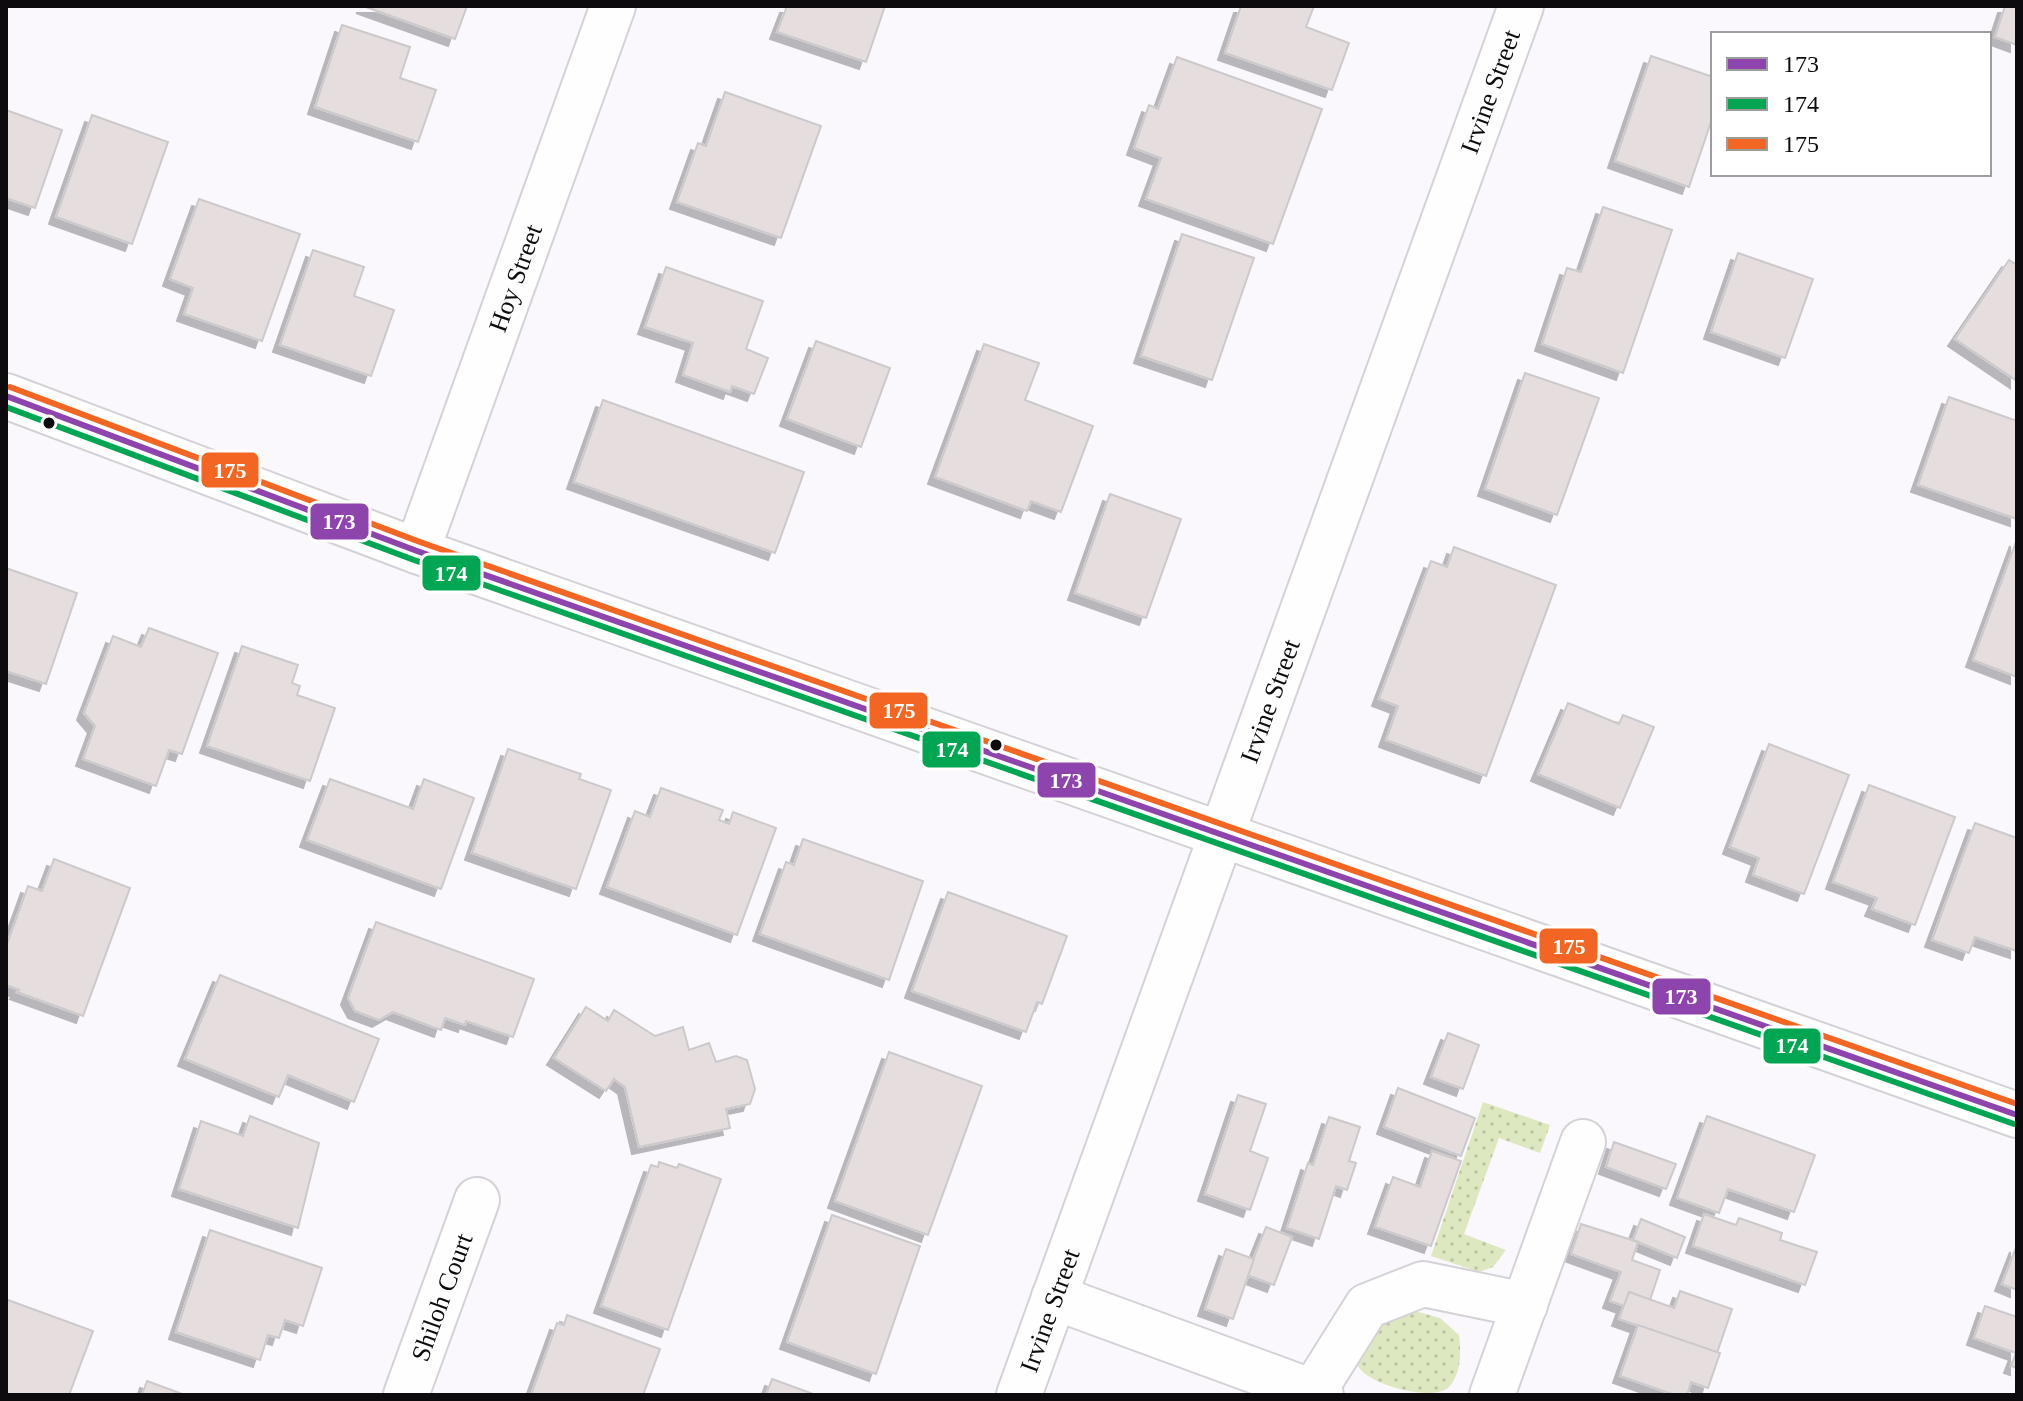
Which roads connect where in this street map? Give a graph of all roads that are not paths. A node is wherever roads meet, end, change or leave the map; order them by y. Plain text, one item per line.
1 (613, 6) edge
2 (1521, 6) edge
3 (6, 396) edge
4 (417, 551) junction
5 (1222, 834) junction
6 (2017, 1115) edge
7 (1583, 1142) dead end
8 (477, 1200) dead end
9 (1054, 1297) junction
10 (1525, 1305) junction
11 (1317, 1394) edge
12 (406, 1395) edge
13 (1019, 1395) edge
14 (1492, 1395) edge

1 - 4 street, Hoy Street
2 - 5 street, Irvine Street
3 - 4 street
4 - 5 street
5 - 6 street
5 - 9 street, Irvine Street
7 - 10 street
8 - 12 street, Shiloh Court
9 - 11 street
9 - 13 street, Irvine Street
10 - 11 street
10 - 14 street

